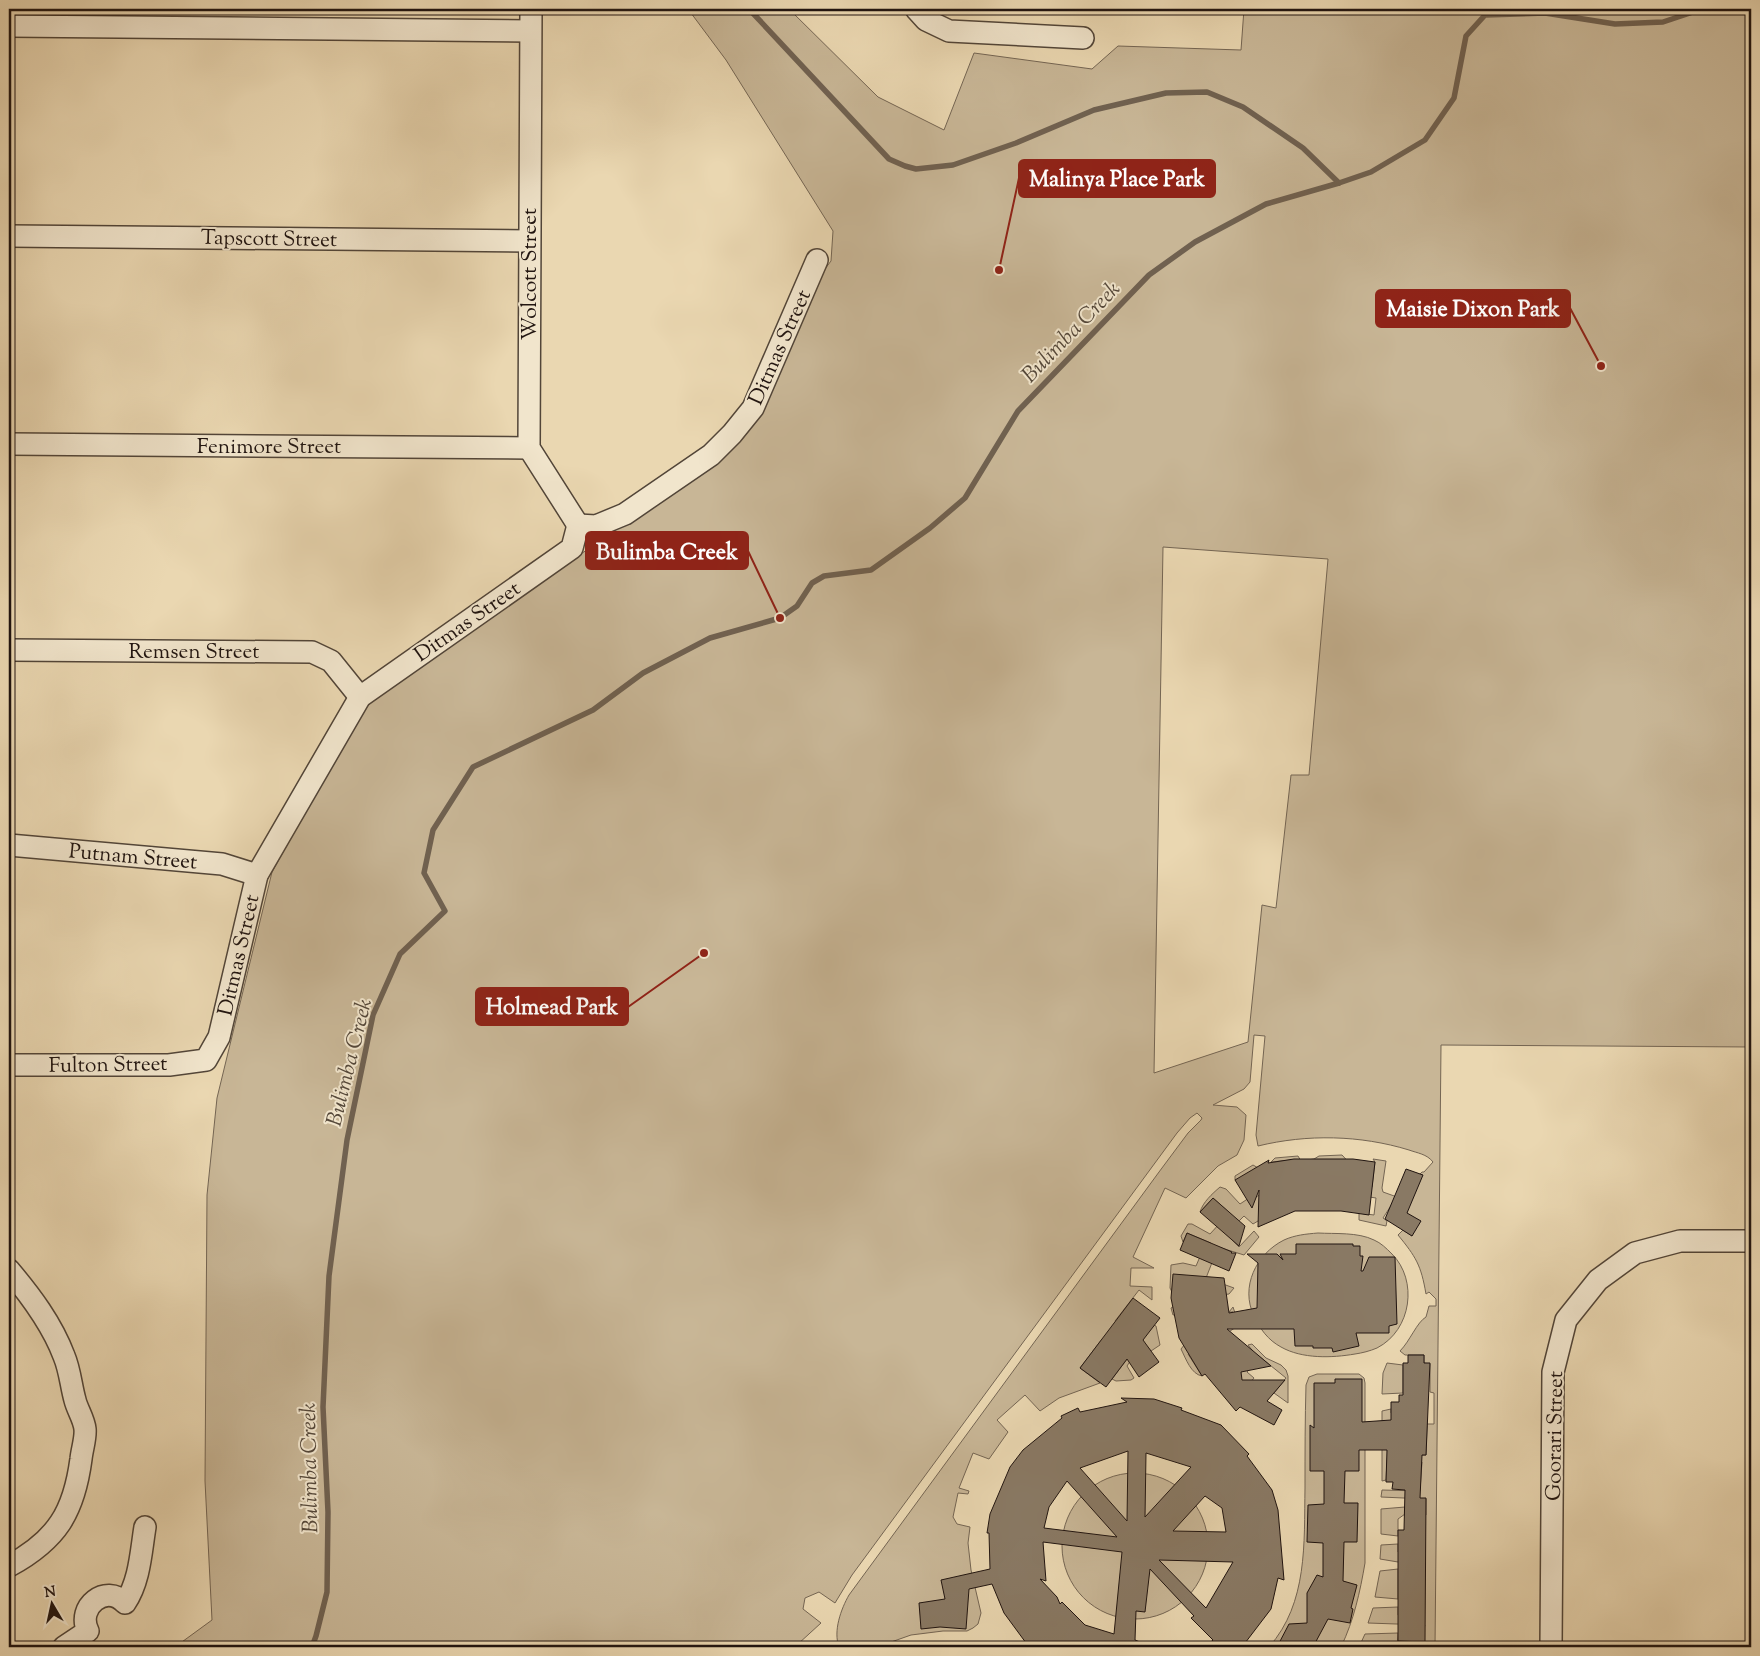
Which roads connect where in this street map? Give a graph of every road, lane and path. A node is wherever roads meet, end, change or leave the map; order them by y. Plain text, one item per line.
1 (531, 9) edge
2 (916, 9) edge
3 (9, 26) edge
4 (530, 31) junction
5 (1083, 38) dead end
6 (9, 236) edge
7 (529, 241) junction
8 (817, 260) dead end
9 (9, 444) edge
10 (529, 448) junction
11 (578, 525) junction
12 (9, 650) edge
13 (360, 697) junction
14 (9, 846) edge
15 (256, 875) junction
16 (206, 1060) joint
17 (9, 1065) edge
18 (1751, 1241) edge
19 (9, 1270) edge
20 (145, 1526) dead end
21 (9, 1566) edge
22 (64, 1647) edge
23 (1552, 1647) edge

1 - 4 street, Wolcott Street
2 - 5 street
3 - 4 street
4 - 7 street, Wolcott Street
6 - 7 street, Tapscott Street
7 - 10 street, Wolcott Street
8 - 11 street, Ditmas Street
9 - 10 street, Fenimore Street
10 - 11 street
11 - 13 street, Ditmas Street
12 - 13 street, Remsen Street
13 - 15 street, Ditmas Street
14 - 15 street, Putnam Street
15 - 16 street, Ditmas Street
16 - 17 street, Fulton Street
18 - 23 street, Goorari Street
19 - 21 street
20 - 22 street

